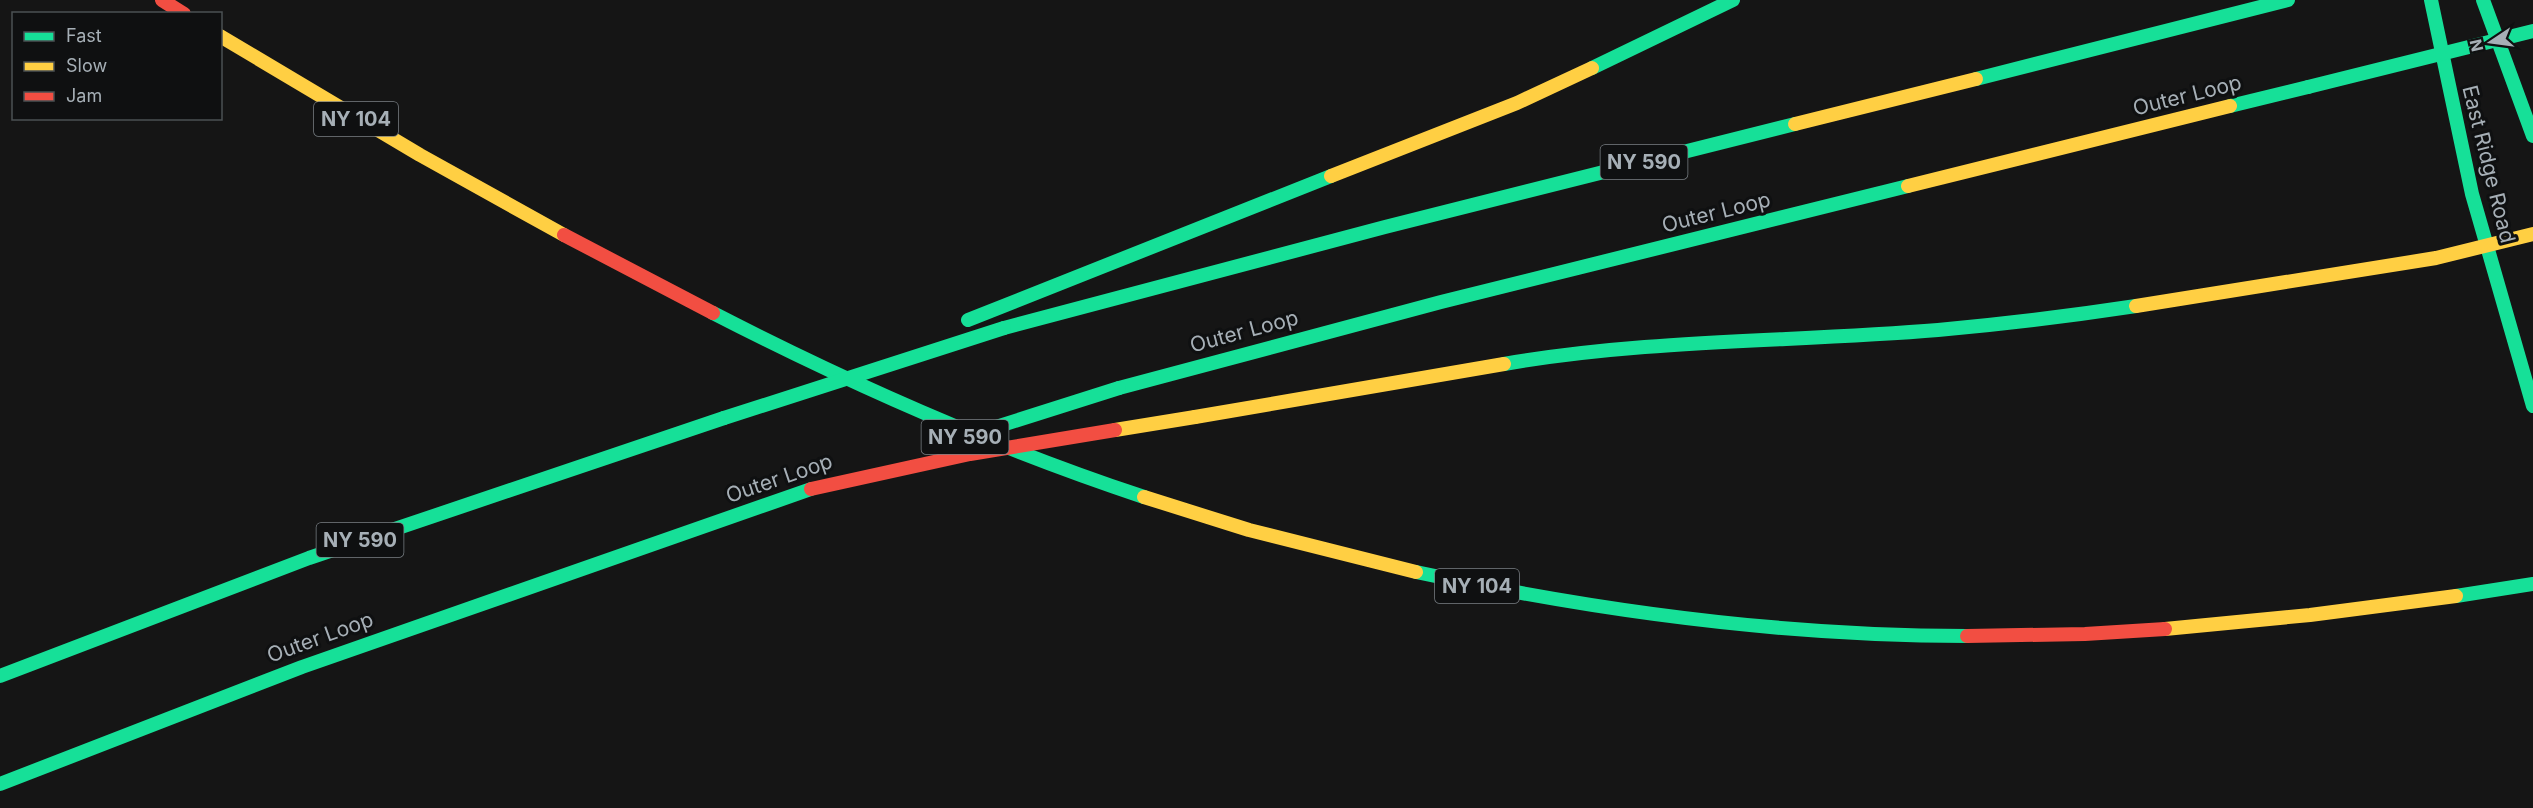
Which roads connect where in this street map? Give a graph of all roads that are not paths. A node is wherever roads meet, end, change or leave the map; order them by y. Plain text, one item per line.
1 (162, 0) edge
2 (1733, 0) edge
3 (2286, 0) edge
4 (2431, 0) edge
5 (2483, 0) edge
6 (180, 12) edge
7 (2533, 31) edge
8 (222, 37) edge
9 (2533, 136) edge
10 (2533, 234) edge
11 (2487, 247) junction
12 (963, 322) dead end
13 (913, 342) dead end
14 (2533, 406) edge
15 (724, 418) junction
16 (811, 489) junction
17 (2533, 584) edge
18 (0, 676) edge
19 (0, 784) edge

1 - 6 main road
2 - 12 main road
3 - 15 main road, NY 590, bridge
4 - 11 main road, East Ridge Road
5 - 9 main road, East Ridge Road
7 - 16 main road, Outer Loop / NY 590, bridge
8 - 17 main road, NY 104
10 - 11 main road
11 - 14 main road, East Ridge Road
11 - 16 main road, bridge
13 - 15 main road, bridge
15 - 18 main road, NY 590
16 - 19 main road, Outer Loop / NY 590

